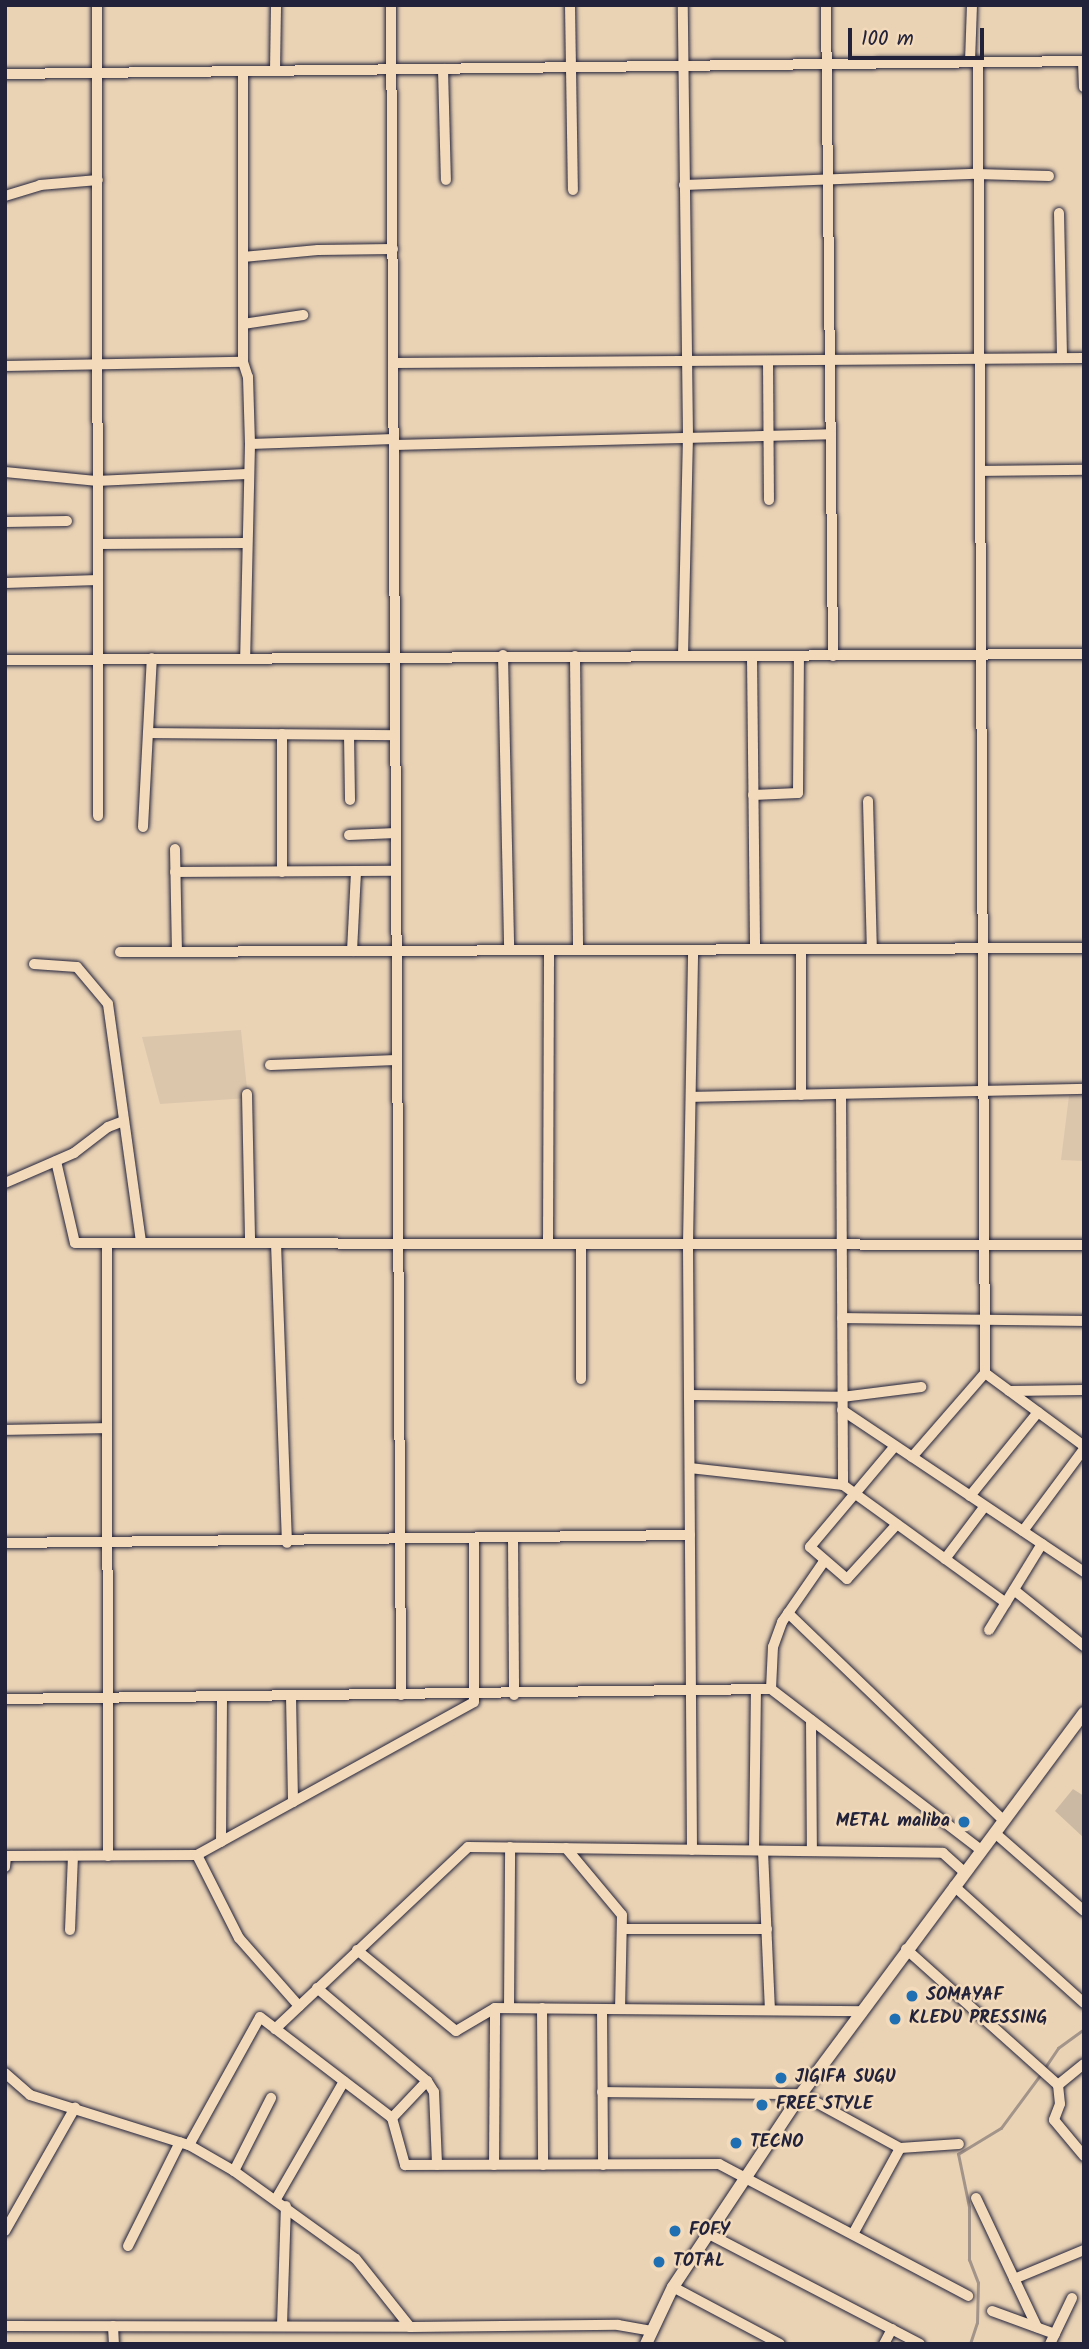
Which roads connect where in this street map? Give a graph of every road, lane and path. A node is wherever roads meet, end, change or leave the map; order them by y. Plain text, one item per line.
1 (97, 5) edge
2 (276, 5) edge
3 (391, 5) edge
4 (570, 5) edge
5 (683, 5) edge
6 (826, 5) edge
7 (972, 5) edge
8 (1084, 61) edge
9 (974, 62) junction
10 (826, 64) junction
11 (683, 66) junction
12 (571, 67) junction
13 (392, 69) junction
14 (443, 69) junction
15 (243, 71) junction
16 (275, 71) junction
17 (98, 73) junction
18 (5, 74) edge
19 (1084, 87) edge
20 (976, 174) junction
21 (1049, 176) dead end
22 (831, 179) junction
23 (98, 180) junction
24 (446, 180) dead end
25 (684, 185) junction
26 (573, 190) dead end
27 (5, 196) edge
28 (1059, 213) dead end
29 (393, 249) junction
30 (243, 257) junction
31 (303, 315) dead end
32 (243, 324) junction
33 (980, 358) junction
34 (1062, 358) junction
35 (1084, 358) edge
36 (830, 359) junction
37 (685, 360) junction
38 (243, 362) junction
39 (768, 362) junction
40 (393, 363) junction
41 (99, 365) junction
42 (5, 366) edge
43 (831, 434) junction
44 (771, 435) junction
45 (688, 436) junction
46 (394, 442) junction
47 (250, 443) junction
48 (1084, 470) edge
49 (980, 471) junction
50 (5, 472) edge
51 (247, 474) junction
52 (96, 481) junction
53 (769, 500) dead end
54 (66, 521) dead end
55 (5, 522) edge
56 (246, 543) junction
57 (98, 544) junction
58 (98, 580) junction
59 (5, 583) edge
60 (1084, 654) edge
61 (395, 655) junction
62 (503, 655) junction
63 (575, 656) junction
64 (682, 656) junction
65 (751, 656) junction
66 (799, 656) junction
67 (833, 656) junction
68 (981, 656) junction
69 (245, 657) junction
70 (152, 658) junction
71 (98, 659) junction
72 (5, 660) edge
73 (148, 733) junction
74 (282, 734) junction
75 (349, 735) junction
76 (395, 735) junction
77 (753, 795) junction
78 (350, 800) dead end
79 (868, 802) dead end
80 (98, 816) dead end
81 (143, 827) dead end
82 (396, 833) junction
83 (349, 835) dead end
84 (175, 849) dead end
85 (396, 871) junction
86 (175, 872) junction
87 (282, 872) junction
88 (356, 873) junction
89 (983, 948) junction
90 (1084, 948) edge
91 (755, 949) junction
92 (801, 949) junction
93 (872, 949) junction
94 (509, 950) junction
95 (549, 950) junction
96 (578, 950) junction
97 (694, 950) junction
98 (352, 951) junction
99 (397, 951) junction
100 (120, 952) dead end
101 (177, 952) junction
102 (34, 964) dead end
103 (397, 1060) junction
104 (270, 1065) dead end
105 (1084, 1089) edge
106 (984, 1091) junction
107 (247, 1094) dead end
108 (842, 1094) junction
109 (801, 1095) junction
110 (691, 1097) junction
111 (124, 1121) junction
112 (56, 1161) junction
113 (5, 1183) edge
114 (107, 1243) junction
115 (141, 1243) junction
116 (250, 1243) junction
117 (398, 1243) junction
118 (276, 1244) junction
119 (548, 1244) junction
120 (580, 1244) junction
121 (688, 1244) junction
122 (842, 1244) junction
123 (985, 1244) junction
124 (1084, 1245) edge
125 (842, 1318) junction
126 (985, 1320) junction
127 (1084, 1321) edge
128 (985, 1373) junction
129 (581, 1379) dead end
130 (921, 1387) dead end
131 (1084, 1390) edge
132 (1009, 1391) junction
133 (689, 1395) junction
134 (842, 1397) junction
135 (842, 1410) junction
136 (1038, 1412) junction
137 (107, 1428) junction
138 (5, 1430) edge
139 (895, 1446) junction
140 (1084, 1447) edge
141 (912, 1457) junction
142 (690, 1468) junction
143 (843, 1485) junction
144 (855, 1494) junction
145 (970, 1496) junction
146 (985, 1506) junction
147 (897, 1524) junction
148 (1023, 1531) junction
149 (690, 1535) junction
150 (513, 1539) junction
151 (474, 1540) junction
152 (400, 1542) junction
153 (5, 1543) edge
154 (287, 1543) junction
155 (1042, 1544) junction
156 (107, 1545) junction
157 (945, 1559) junction
158 (825, 1560) junction
159 (1084, 1572) edge
160 (1014, 1590) junction
161 (1006, 1603) junction
162 (788, 1613) junction
163 (989, 1630) dead end
164 (1084, 1646) edge
165 (756, 1689) junction
166 (771, 1689) junction
167 (691, 1692) junction
168 (401, 1695) junction
169 (474, 1695) junction
170 (514, 1695) junction
171 (291, 1696) junction
172 (222, 1697) junction
173 (107, 1698) junction
174 (5, 1699) edge
175 (1084, 1713) edge
176 (811, 1720) junction
177 (293, 1802) junction
178 (1004, 1821) junction
179 (995, 1833) junction
180 (221, 1842) junction
181 (510, 1847) junction
182 (566, 1848) junction
183 (692, 1850) junction
184 (981, 1850) junction
185 (758, 1851) junction
186 (812, 1851) junction
187 (197, 1855) junction
188 (6, 1856) edge
189 (73, 1856) junction
190 (108, 1856) junction
191 (5, 1867) edge
192 (964, 1872) junction
193 (954, 1886) junction
194 (1084, 1911) edge
195 (624, 1929) junction
196 (766, 1929) junction
197 (70, 1930) dead end
198 (906, 1949) junction
199 (357, 1950) junction
200 (317, 1988) junction
201 (1084, 2003) edge
202 (299, 2006) junction
203 (495, 2008) junction
204 (509, 2008) junction
205 (542, 2008) junction
206 (602, 2009) junction
207 (620, 2009) junction
208 (770, 2010) junction
209 (862, 2011) junction
210 (275, 2029) junction
211 (1084, 2064) edge
212 (5, 2073) edge
213 (344, 2081) junction
214 (427, 2081) junction
215 (1058, 2085) junction
216 (602, 2092) junction
217 (801, 2094) junction
218 (271, 2098) dead end
219 (75, 2108) junction
220 (392, 2118) junction
221 (185, 2143) junction
222 (959, 2144) dead end
223 (900, 2148) junction
224 (1084, 2156) edge
225 (437, 2165) junction
226 (494, 2165) junction
227 (543, 2165) junction
228 (603, 2165) junction
229 (234, 2171) junction
230 (745, 2176) junction
231 (976, 2198) dead end
232 (275, 2199) junction
233 (286, 2206) junction
234 (7, 2226) edge
235 (707, 2233) junction
236 (853, 2234) junction
237 (128, 2246) dead end
238 (1084, 2250) edge
239 (1014, 2279) junction
240 (673, 2287) junction
241 (968, 2296) dead end
242 (1072, 2298) dead end
243 (992, 2311) dead end
244 (282, 2325) junction
245 (5, 2326) edge
246 (113, 2326) junction
247 (410, 2327) junction
248 (1037, 2327) junction
249 (892, 2329) junction
250 (651, 2330) junction
251 (1052, 2339) edge
252 (114, 2344) edge
253 (646, 2344) edge
254 (780, 2344) edge
255 (884, 2344) edge
256 (920, 2344) edge

1 - 17 street
2 - 16 street
3 - 13 street
4 - 12 street
5 - 11 street
6 - 10 street
7 - 9 street
8 - 9 street
8 - 19 street
9 - 10 street
9 - 20 street
10 - 11 street
10 - 22 street
11 - 12 street
11 - 25 street
12 - 14 street
12 - 26 street
13 - 14 street
13 - 16 street
13 - 29 street
14 - 24 street
15 - 16 street
15 - 17 street
15 - 30 street
17 - 18 street
17 - 23 street
20 - 21 street
20 - 22 street
20 - 33 street
22 - 25 street
22 - 36 street
23 - 27 street
23 - 41 street
25 - 37 street
28 - 34 street
29 - 30 street
29 - 40 street
30 - 32 street
31 - 32 street
32 - 38 street
33 - 34 street
33 - 36 street
33 - 49 street
34 - 35 street
36 - 39 street
36 - 43 street
37 - 39 street
37 - 40 street
37 - 45 street
38 - 41 street
38 - 47 street
39 - 44 street
40 - 46 street
41 - 42 street
41 - 52 street
43 - 44 street
43 - 67 street
44 - 45 street
44 - 53 street
45 - 46 street
45 - 64 street
46 - 47 street
46 - 61 street
47 - 51 street
48 - 49 street
49 - 68 street
50 - 52 street
51 - 52 street
51 - 56 street
52 - 57 street
54 - 55 street
56 - 57 street
56 - 69 street
57 - 58 street
58 - 59 street
58 - 71 street
60 - 68 street
61 - 62 street
61 - 69 street
61 - 76 street
62 - 63 street
62 - 94 street
63 - 64 street
63 - 96 street
64 - 65 street
65 - 66 street
65 - 77 street
66 - 67 street
66 - 77 street
67 - 68 street
68 - 89 street
69 - 70 street
70 - 71 street
70 - 73 street
71 - 72 street
71 - 80 street
73 - 74 street
73 - 81 street
74 - 75 street
74 - 87 street
75 - 76 street
75 - 78 street
76 - 82 street
77 - 91 street
79 - 93 street
82 - 83 street
82 - 85 street
84 - 86 street
85 - 88 street
85 - 99 street
86 - 87 street
86 - 101 street
87 - 88 street
88 - 98 street
89 - 90 street
89 - 93 street
89 - 106 street
91 - 92 street
91 - 97 street
92 - 93 street
92 - 109 street
94 - 95 street
94 - 99 street
95 - 96 street
95 - 119 street
96 - 97 street
97 - 110 street
98 - 99 street
98 - 101 street
99 - 103 street
100 - 101 street
102 - 111 street
103 - 104 street
103 - 117 street
105 - 106 street
106 - 108 street
106 - 123 street
107 - 116 street
108 - 109 street
108 - 122 street
109 - 110 street
110 - 121 street
111 - 112 street
111 - 115 street
112 - 113 street
112 - 114 street
114 - 115 street
114 - 137 street
115 - 116 street
116 - 118 street
117 - 118 street
117 - 119 street
117 - 152 street
118 - 154 street
119 - 120 street
120 - 121 street
120 - 129 street
121 - 122 street
121 - 133 street
122 - 123 street
122 - 125 street
123 - 124 street
123 - 126 street
125 - 126 street
125 - 134 street
126 - 127 street
126 - 128 street
128 - 132 street
128 - 141 street
130 - 134 street
131 - 132 street
132 - 136 street
133 - 134 street
133 - 142 street
134 - 135 street
135 - 139 street
135 - 143 street
136 - 140 street
136 - 145 street
137 - 138 street
137 - 156 street
139 - 141 street
139 - 144 street
140 - 148 street
141 - 145 street
142 - 143 street
142 - 149 street
143 - 144 street
144 - 147 street
144 - 158 street
145 - 146 street
146 - 148 street
146 - 157 street
147 - 157 street
147 - 158 street
148 - 155 street
149 - 150 street
149 - 167 street
150 - 151 street
150 - 170 street
151 - 152 street
151 - 169 street
152 - 154 street
152 - 168 street
153 - 156 street
154 - 156 street
155 - 159 street
155 - 160 street
156 - 173 street
157 - 161 street
158 - 162 street
160 - 161 street
160 - 164 street
161 - 163 street
162 - 166 street
162 - 178 street
165 - 166 street
165 - 167 street
165 - 185 street
166 - 176 street
167 - 170 street
167 - 183 street
168 - 169 street
168 - 171 street
169 - 170 street
169 - 177 street
171 - 172 street
171 - 177 street
172 - 173 street
172 - 180 street
173 - 174 street
173 - 190 street
175 - 178 main road
176 - 184 street
176 - 186 street
177 - 180 street
178 - 179 main road
179 - 184 main road
179 - 194 street
180 - 187 street
181 - 182 street
181 - 199 street
181 - 204 street
182 - 183 street
182 - 195 street
183 - 185 street
184 - 192 main road
185 - 186 street
185 - 196 street
186 - 192 street
187 - 190 street
187 - 202 street
188 - 189 street
188 - 191 street
189 - 190 street
189 - 197 street
192 - 193 main road
193 - 198 main road
193 - 201 street
195 - 196 street
195 - 207 street
196 - 208 street
198 - 209 main road
198 - 215 street
199 - 200 street
199 - 203 street
200 - 202 street
200 - 214 street
202 - 210 street
203 - 204 street
203 - 226 street
204 - 205 street
205 - 206 street
205 - 227 street
206 - 207 street
206 - 216 street
207 - 208 street
208 - 209 street
209 - 217 main road
210 - 213 street
210 - 221 street
211 - 215 street
212 - 219 street
213 - 220 street
213 - 232 street
214 - 220 street
214 - 225 street
215 - 224 street
216 - 217 street
216 - 228 street
217 - 223 street
217 - 230 main road
218 - 229 street
219 - 221 street
219 - 234 street
220 - 225 street
221 - 229 street
221 - 237 street
222 - 223 street
223 - 236 street
225 - 226 street
226 - 227 street
227 - 228 street
228 - 230 street
229 - 232 street
230 - 235 main road
230 - 236 street
231 - 239 street
232 - 233 street
233 - 244 street
233 - 247 street
235 - 240 main road
235 - 249 street
236 - 241 street
238 - 239 street
239 - 248 street
240 - 250 main road
240 - 254 street
242 - 251 street
243 - 248 street
244 - 246 street
244 - 247 street
245 - 246 street
246 - 252 street
247 - 250 street
248 - 251 street
249 - 255 street
249 - 256 street
250 - 253 main road

